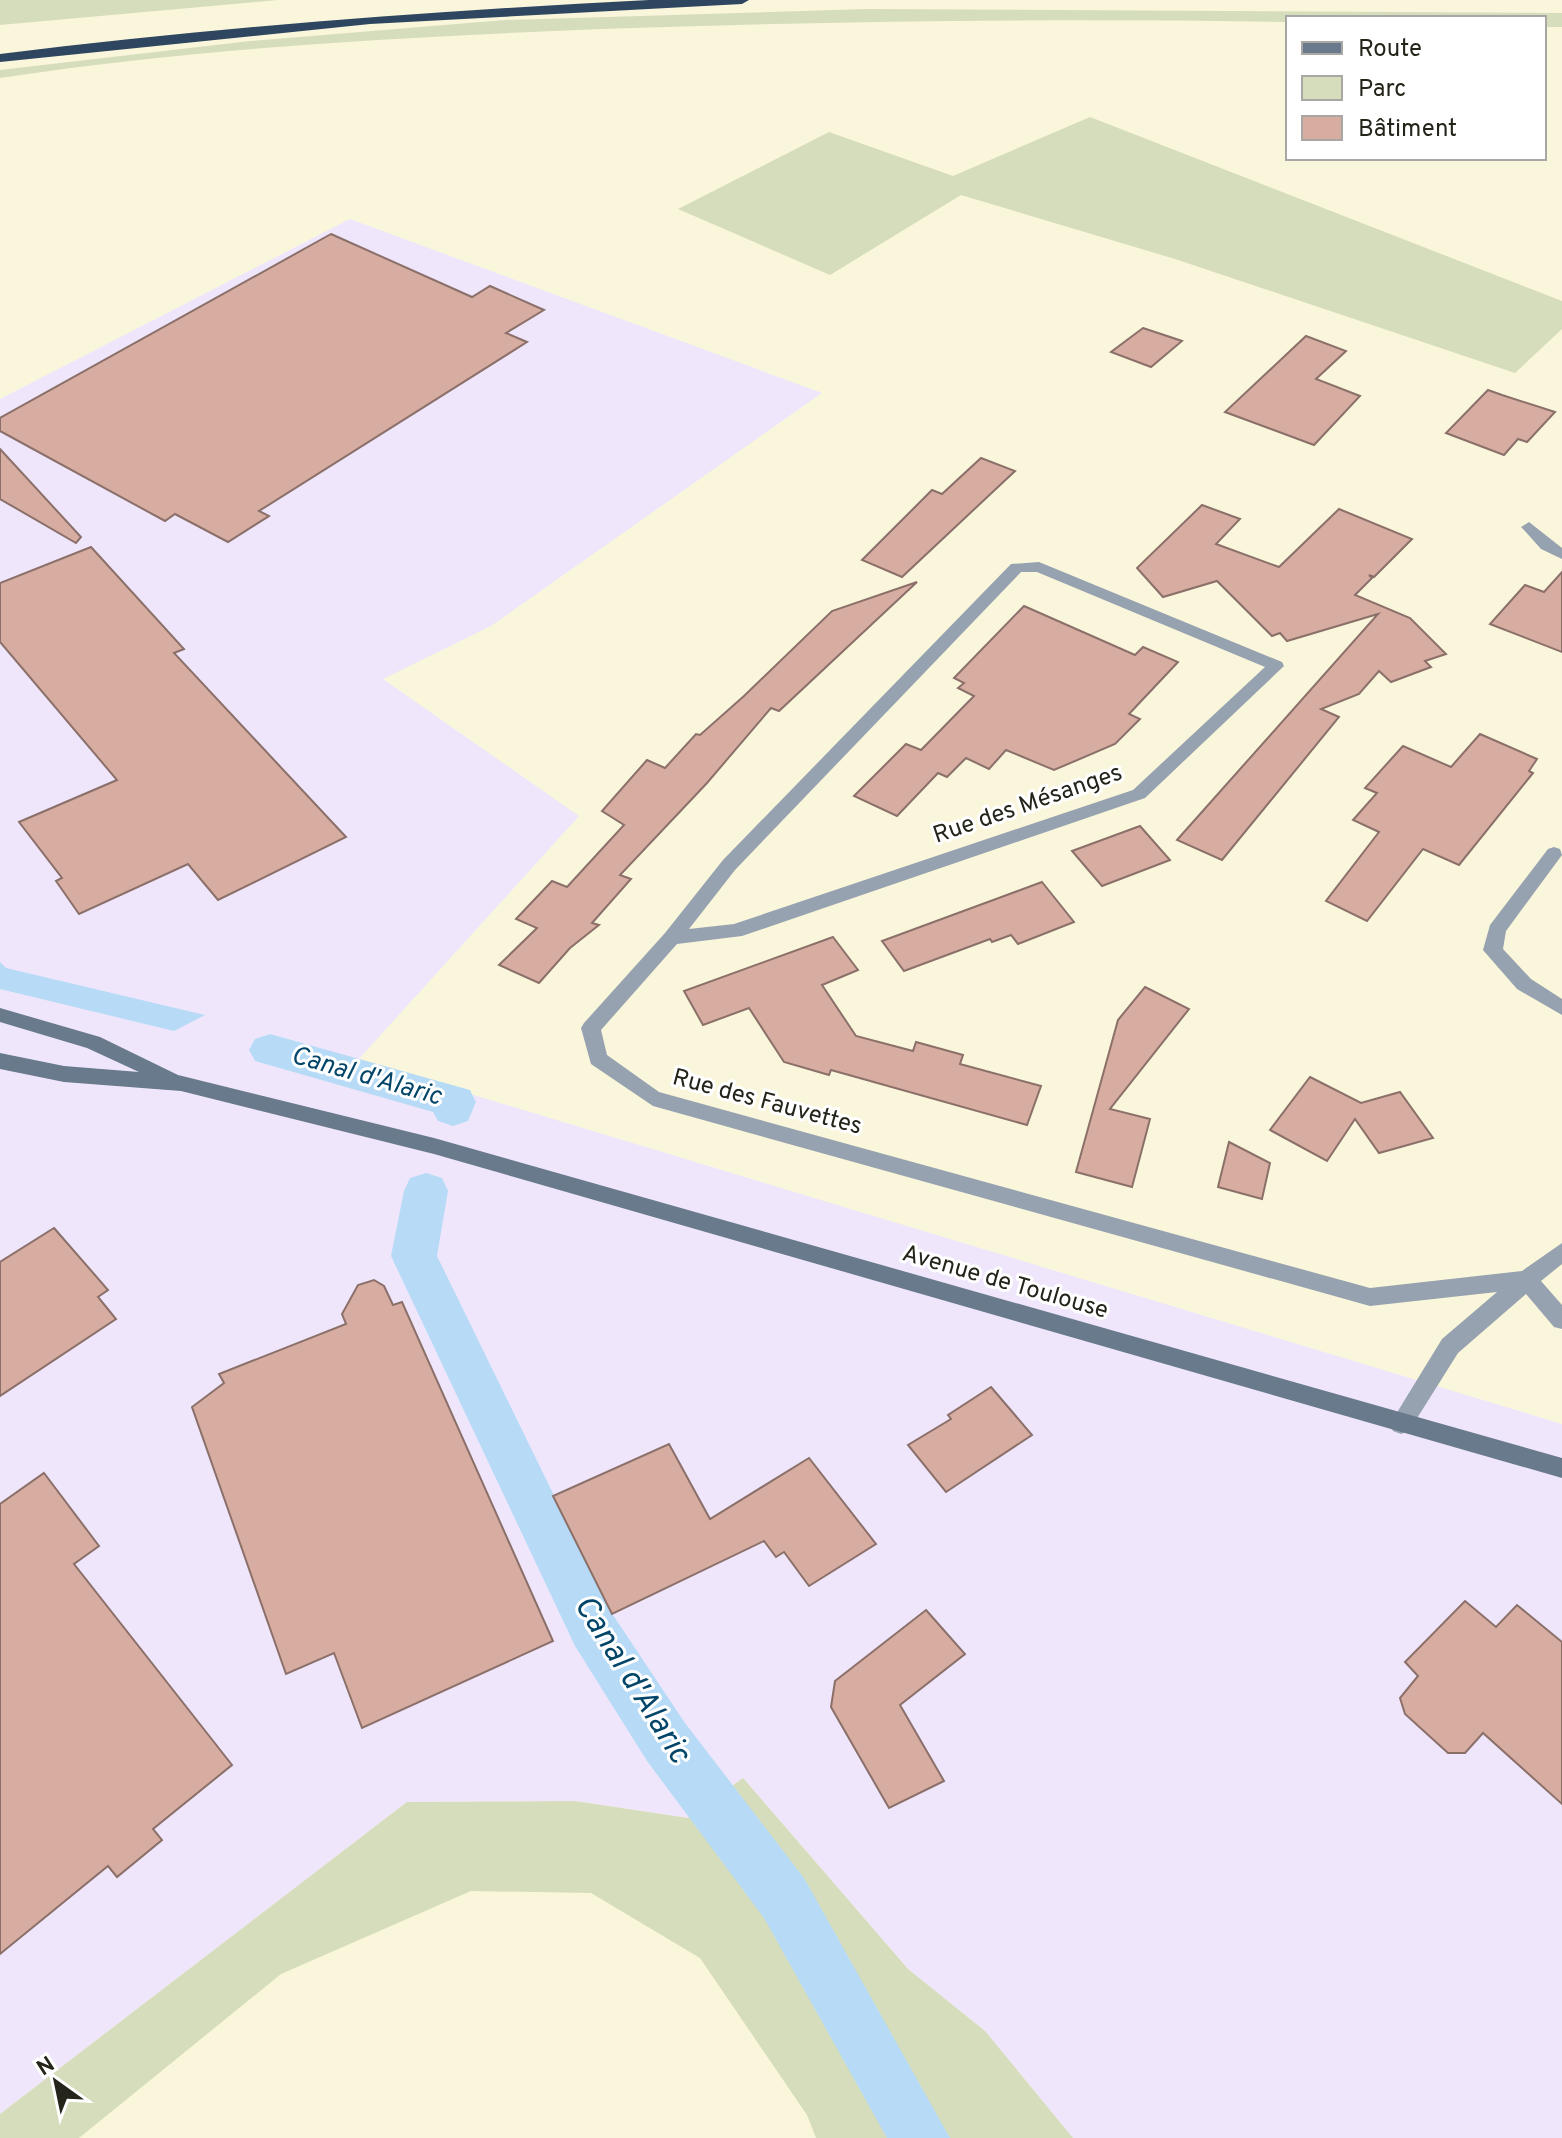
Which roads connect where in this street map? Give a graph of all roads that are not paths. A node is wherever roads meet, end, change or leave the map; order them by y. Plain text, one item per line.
1 (462, 0) edge
2 (742, 0) edge
3 (0, 43) edge
4 (0, 58) edge
5 (1529, 527) dead end
6 (1562, 554) edge
7 (1017, 567) joint
8 (1554, 853) dead end
9 (672, 938) junction
10 (1562, 1008) edge
11 (0, 1015) edge
12 (0, 1061) edge
13 (181, 1083) junction
14 (1562, 1252) edge
15 (1527, 1280) junction
16 (1562, 1320) edge
17 (1401, 1424) junction
18 (1562, 1468) edge

1 - 3 highway
2 - 4 highway
5 - 6 street
7 - 9 street, Rue des Fauvettes
7 - 9 street, Rue des Mésanges
8 - 10 street
9 - 15 street, Rue des Fauvettes
11 - 13 main road
12 - 13 main road
13 - 17 main road, Avenue de Toulouse
14 - 15 street
15 - 16 street
15 - 17 street
17 - 18 main road, Avenue de Toulouse

